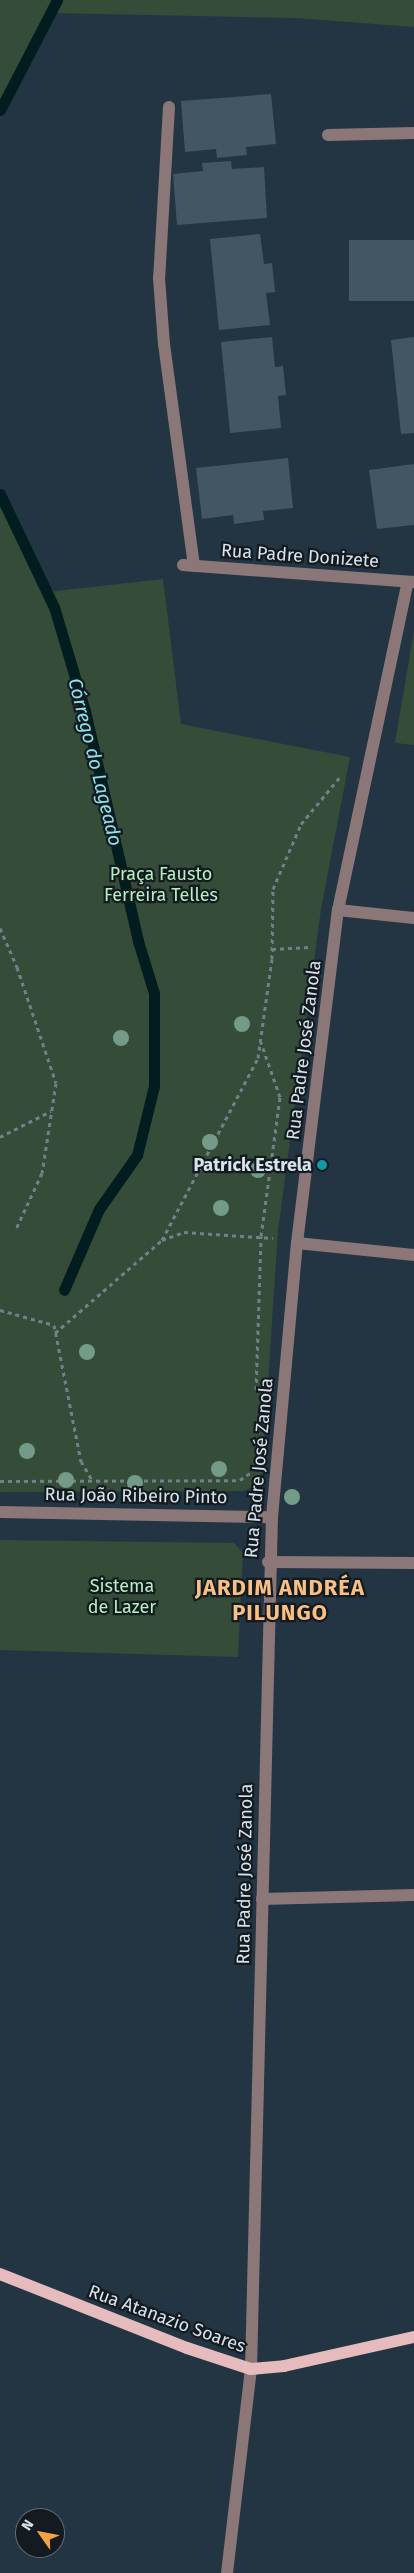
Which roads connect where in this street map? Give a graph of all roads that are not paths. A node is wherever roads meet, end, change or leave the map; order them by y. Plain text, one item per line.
1 (169, 107) dead end
2 (414, 133) edge
3 (328, 135) dead end
4 (411, 582) edge
5 (338, 910) junction
6 (414, 918) edge
7 (297, 1243) junction
8 (414, 1256) edge
9 (0, 1512) edge
10 (272, 1517) junction
11 (268, 1562) junction
12 (414, 1563) edge
13 (414, 1895) edge
14 (262, 1899) junction
15 (0, 2274) edge
16 (414, 2337) edge
17 (251, 2369) junction
18 (228, 2573) edge

1 - 4 street, Rua Padre Donizete
2 - 3 street
4 - 5 street, Rua Padre José Zanola
5 - 6 street
5 - 7 street, Rua Padre José Zanola
7 - 8 street
7 - 10 street, Rua Padre José Zanola
9 - 10 street, Rua João Ribeiro Pinto
10 - 11 street, Rua Padre José Zanola
11 - 12 street
11 - 14 street, Rua Padre José Zanola
13 - 14 street
14 - 17 street, Rua Padre José Zanola
15 - 17 main road, Rua Atanazio Soares
16 - 17 main road, Rua Atanazio Soares
17 - 18 street, Rua Padre José Zanola

